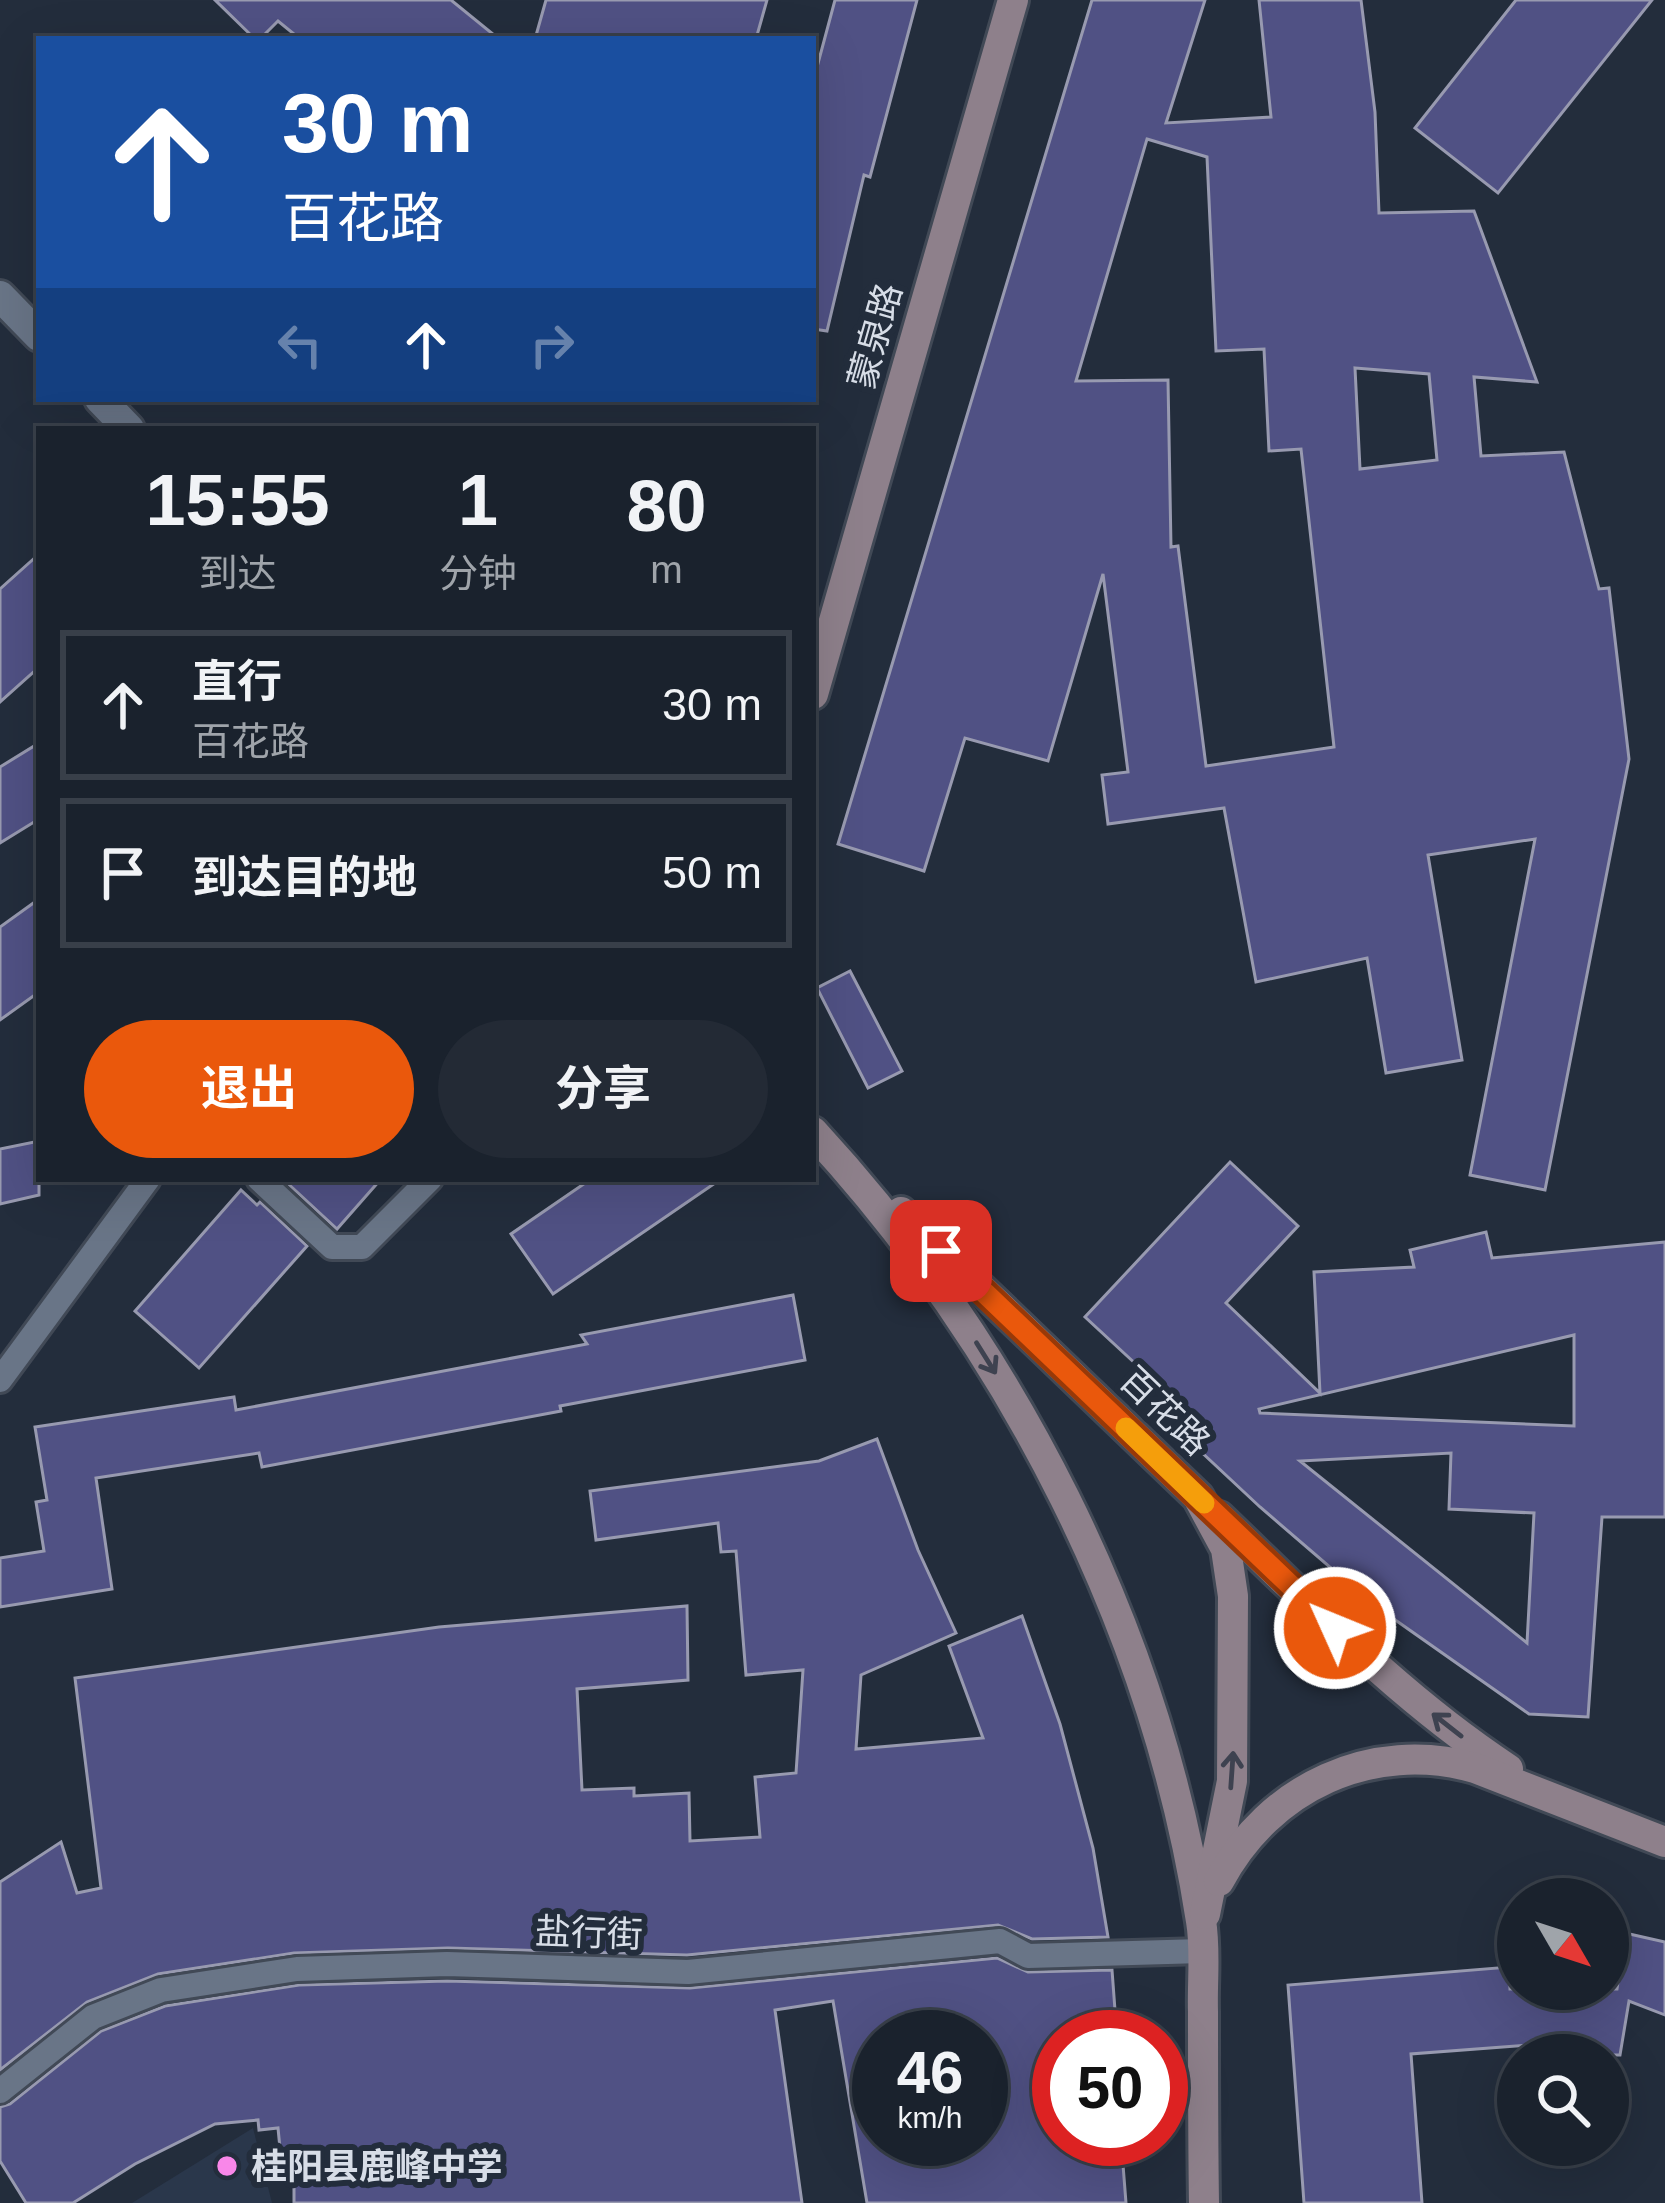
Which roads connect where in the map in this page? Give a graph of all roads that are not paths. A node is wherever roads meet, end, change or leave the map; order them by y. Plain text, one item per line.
1 (1013, 0) edge
2 (0, 296) edge
3 (36, 333) edge
4 (103, 402) edge
5 (126, 426) edge
6 (816, 684) edge
7 (816, 1133) edge
8 (816, 1134) edge
9 (146, 1182) edge
10 (262, 1182) edge
11 (427, 1182) edge
12 (0, 1379) edge
13 (1198, 1497) junction
14 (1543, 1792) junction
15 (1665, 1842) edge
16 (1202, 1938) junction
17 (0, 2091) edge
18 (1204, 2203) edge

1 - 6 main road, 蒙泉路
2 - 3 street
4 - 5 street
7 - 13 main road, 百花路
8 -> 16 main road, 百花路
9 - 12 lane
10 - 11 lane
14 -> 13 main road
16 -> 13 main road, 百花路
14 - 15 main road
14 - 16 main road
16 - 17 lane, 盐行街
16 - 18 main road, 百花路

